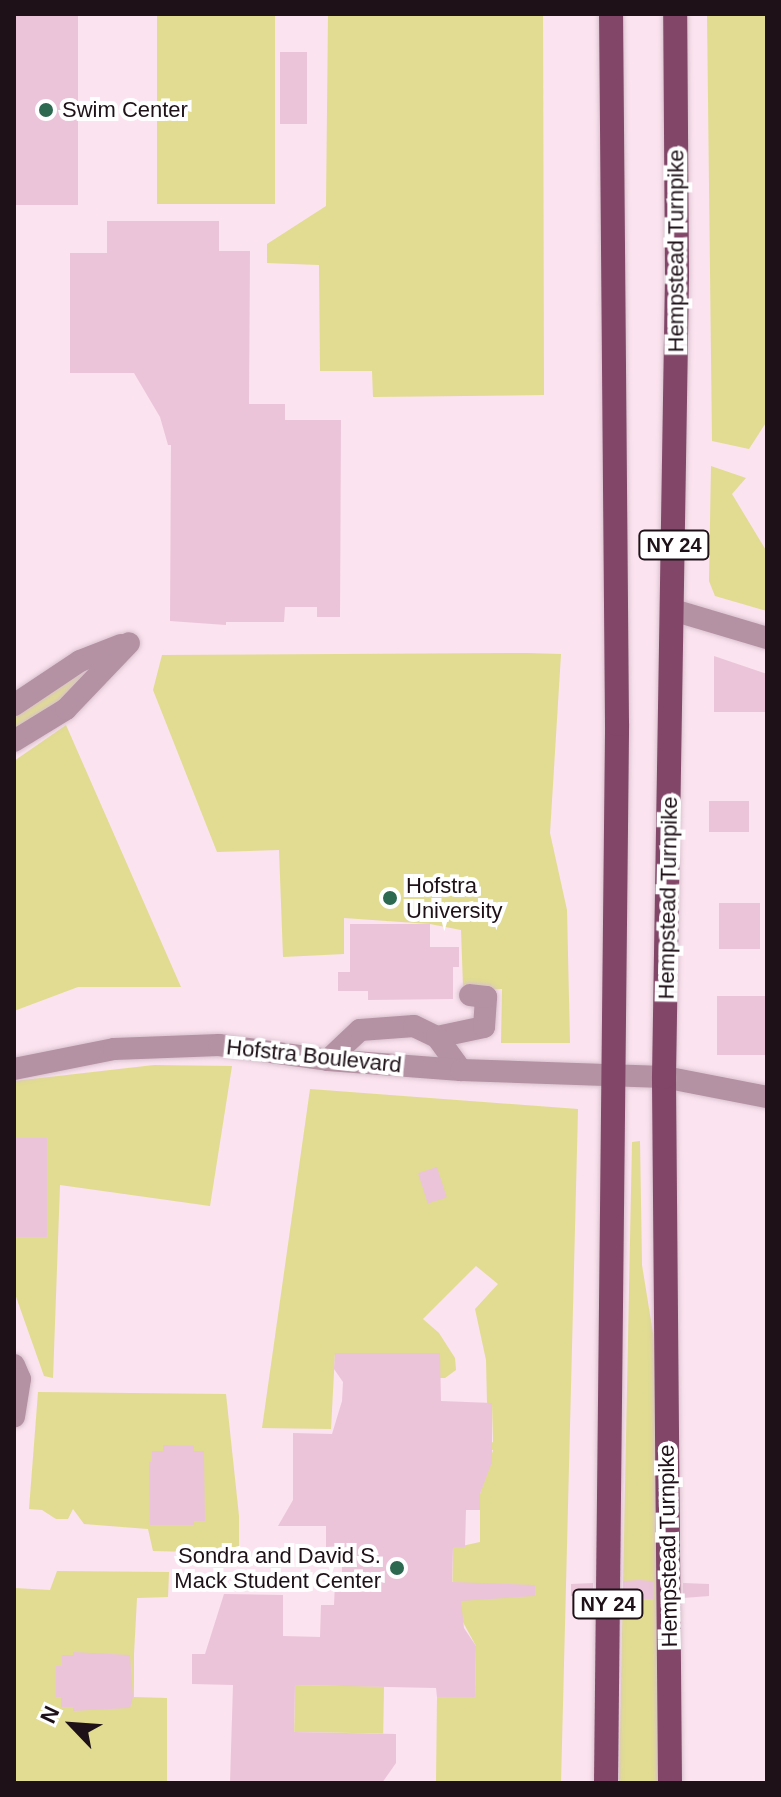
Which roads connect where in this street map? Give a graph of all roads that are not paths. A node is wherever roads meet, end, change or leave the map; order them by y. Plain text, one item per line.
1 (611, 14) edge
2 (675, 14) edge
3 (673, 610) junction
4 (767, 638) edge
5 (55, 675) junction
6 (14, 705) edge
7 (69, 706) junction
8 (17, 734) edge
9 (470, 995) dead end
10 (437, 1037) junction
11 (328, 1060) junction
12 (14, 1069) edge
13 (461, 1070) junction
14 (616, 1074) junction
15 (664, 1077) junction
16 (767, 1097) edge
17 (14, 1365) edge
18 (14, 1417) edge
19 (606, 1783) edge
20 (670, 1783) edge

1 - 14 main road, NY 24
2 - 3 main road, Hempstead Turnpike / NY 24
3 - 4 street
3 - 15 main road, Hempstead Turnpike / NY 24
5 - 6 street
5 - 7 street
5 - 7 street
7 - 8 street
9 - 10 street
10 - 11 street
10 - 13 street
11 - 12 street, Hofstra Boulevard
11 - 13 street, Hofstra Boulevard
13 - 14 street, Hofstra Boulevard
14 - 15 street, Hofstra Boulevard
14 - 19 main road, NY 24
15 - 16 street, Hofstra Boulevard
15 - 20 main road, Hempstead Turnpike / NY 24
17 - 18 street

